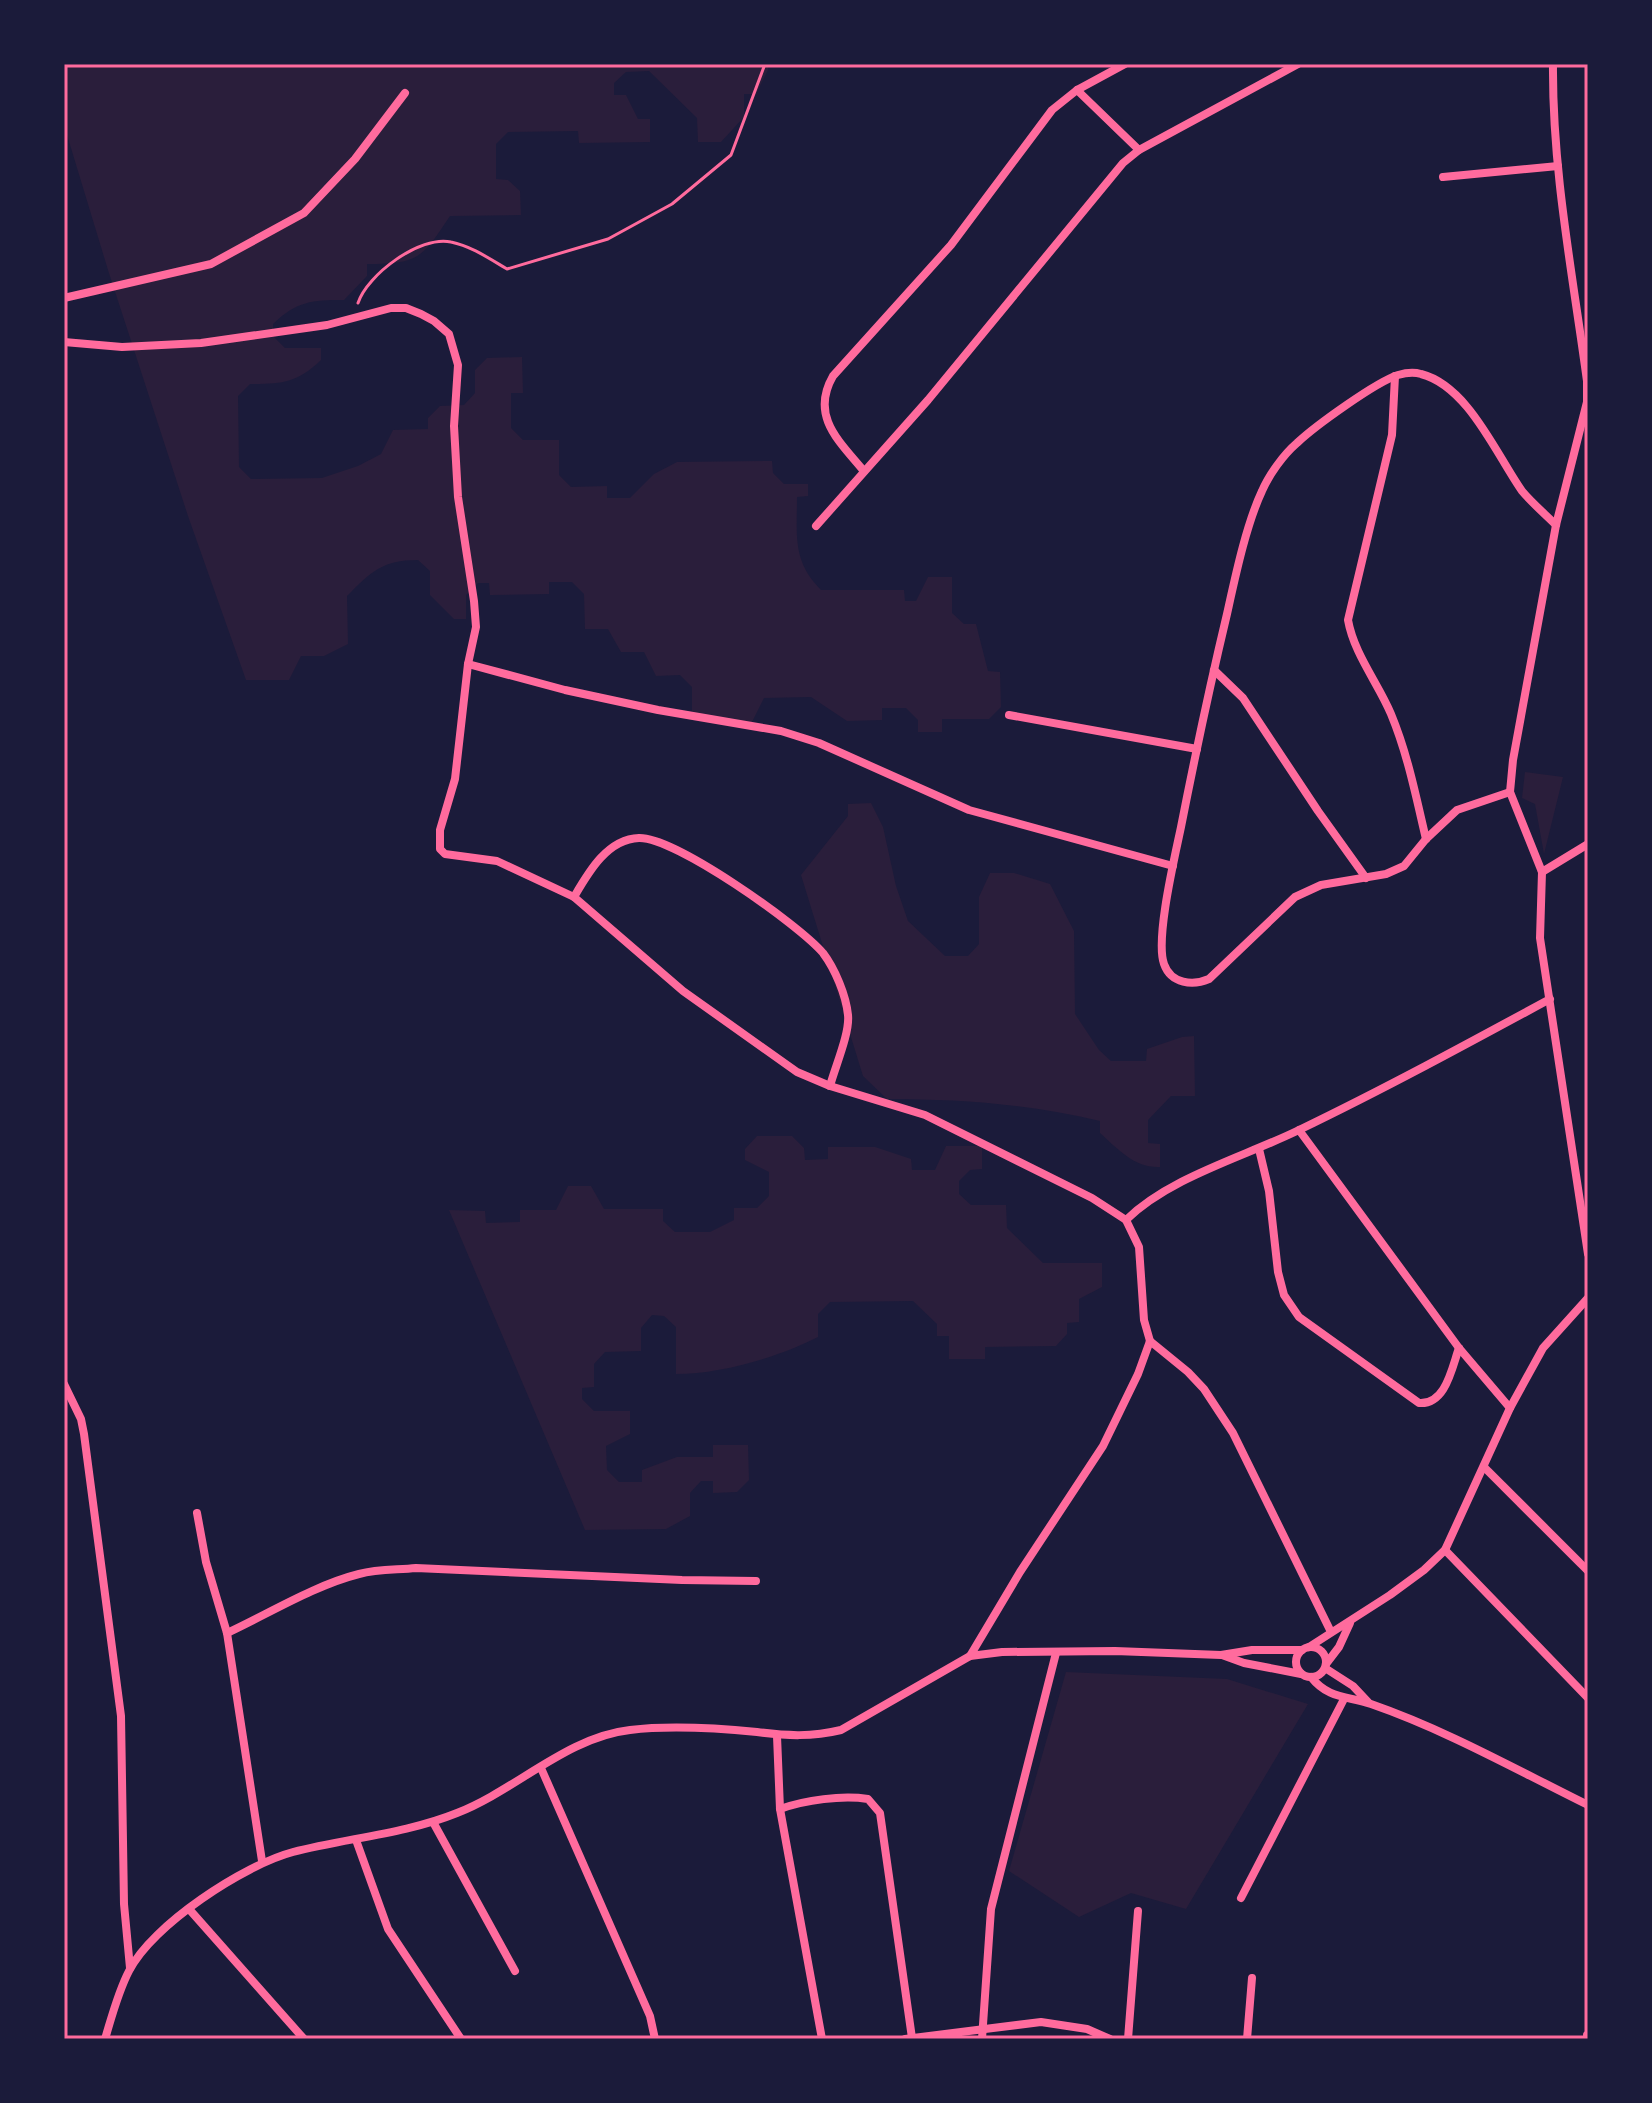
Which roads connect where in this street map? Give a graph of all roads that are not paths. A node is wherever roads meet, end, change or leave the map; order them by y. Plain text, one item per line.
1 (1125, 64) edge
2 (1298, 64) edge
3 (1553, 64) edge
4 (1077, 90) junction
5 (405, 93) dead end
6 (1139, 150) junction
7 (1558, 166) junction
8 (1443, 177) dead end
9 (64, 298) edge
10 (64, 342) edge
11 (1395, 376) junction
12 (863, 470) junction
13 (1556, 525) junction
14 (816, 526) dead end
15 (468, 664) junction
16 (1214, 670) junction
17 (1009, 715) dead end
18 (1197, 749) junction
19 (1510, 792) junction
20 (1426, 839) junction
21 (1588, 844) edge
22 (1173, 866) junction
23 (1542, 872) junction
24 (1366, 878) junction
25 (574, 897) junction
26 (1550, 999) junction
27 (830, 1086) junction
28 (1299, 1130) junction
29 (1259, 1149) junction
30 (1126, 1220) junction
31 (1588, 1254) edge
32 (1588, 1298) edge
33 (1150, 1341) junction
34 (1459, 1348) junction
35 (64, 1384) edge
36 (1510, 1408) junction
37 (1485, 1468) junction
38 (197, 1513) dead end
39 (1445, 1550) junction
40 (1588, 1571) edge
41 (756, 1581) dead end
42 (1350, 1623) junction
43 (1331, 1632) junction
44 (227, 1633) junction
45 (1305, 1649) junction
46 (1056, 1653) junction
47 (1221, 1655) junction
48 (970, 1656) junction
49 (1325, 1666) junction
50 (1301, 1674) junction
51 (1311, 1677) junction
52 (1588, 1698) edge
53 (1344, 1699) junction
54 (1368, 1703) junction
55 (777, 1736) junction
56 (541, 1768) junction
57 (1588, 1805) edge
58 (780, 1809) junction
59 (433, 1822) junction
60 (356, 1840) junction
61 (262, 1861) junction
62 (1241, 1898) dead end
63 (189, 1909) junction
64 (1138, 1911) dead end
65 (130, 1969) junction
66 (515, 1971) dead end
67 (1252, 1978) dead end
68 (982, 2028) junction
69 (908, 2038) edge
70 (105, 2039) edge
71 (304, 2039) edge
72 (461, 2039) edge
73 (655, 2039) edge
74 (822, 2039) edge
75 (982, 2039) edge
76 (1110, 2039) edge
77 (1128, 2039) edge
78 (1247, 2039) edge

1 - 4 street
2 - 6 street
3 - 7 street
4 - 6 street
4 - 12 street
5 - 9 street
6 - 12 street
7 - 8 street
7 - 13 street
10 - 15 street
11 - 13 street
11 - 16 street
11 - 20 street
12 - 14 street
13 - 19 street
15 - 22 street
15 - 25 street
16 - 18 street
16 - 24 street
17 - 18 street
18 - 22 street
19 - 20 street
19 - 23 street
20 - 24 street
21 - 23 street
22 - 24 street
23 - 26 street
25 - 27 street
25 - 27 street
26 - 28 street
26 - 31 street
27 - 30 street
28 - 29 street
28 - 34 street
29 - 30 street
29 - 34 street
30 - 33 street
32 - 36 street
33 - 43 street
33 - 48 street
34 - 36 street
35 - 65 street
36 - 37 street
37 - 39 street
37 - 40 street
38 - 44 street
39 - 42 street
39 - 52 street
41 - 44 street
42 - 43 street
42 - 49 street
43 - 45 street
44 - 61 street
45 - 47 street
45 - 49 street
45 - 50 street
46 - 47 street
46 - 48 street
46 - 68 street
47 - 50 street
48 - 55 street
49 - 51 street
49 - 54 street
50 - 51 street
51 - 53 street
53 - 54 street
53 - 62 street
54 - 57 street
55 - 56 street
55 - 58 street
56 - 59 street
56 - 73 street
58 - 69 street
58 - 74 street
59 - 60 street
59 - 66 street
60 - 61 street
60 - 72 street
61 - 63 street
63 - 65 street
63 - 71 street
64 - 77 street
65 - 70 street
67 - 78 street
68 - 69 street
68 - 75 street
68 - 76 street

